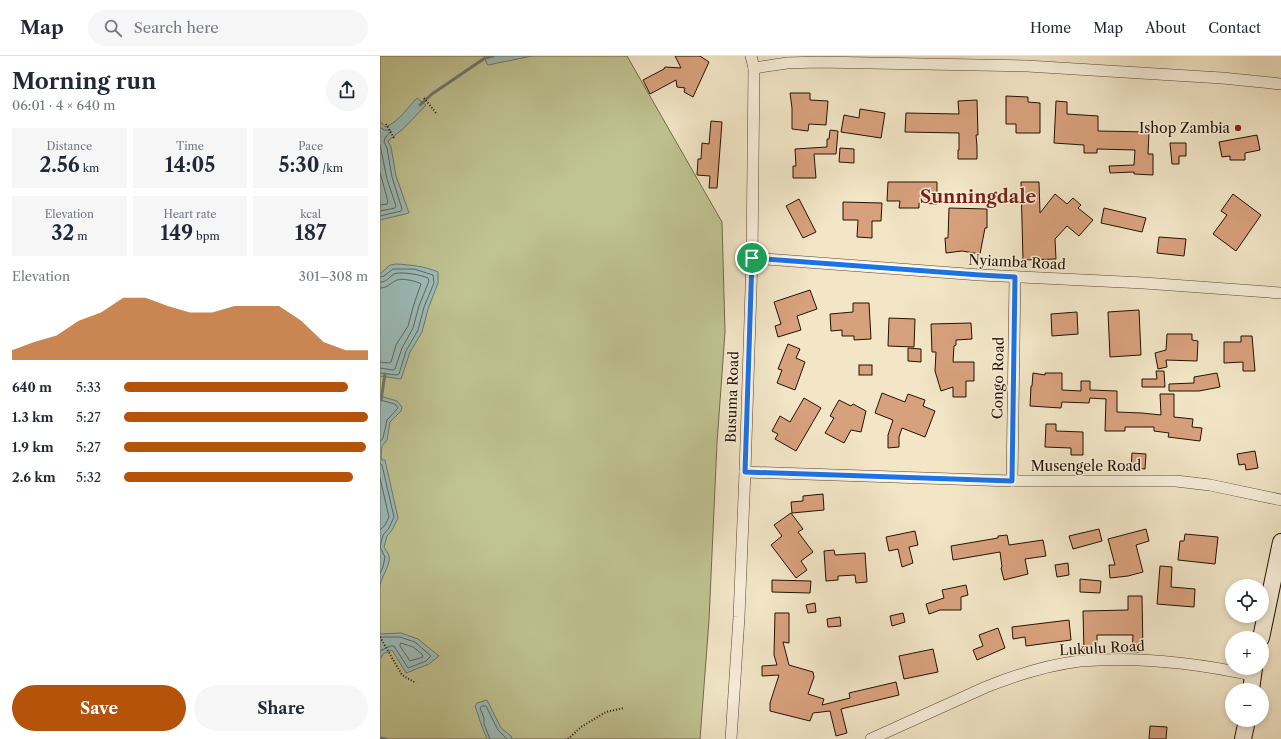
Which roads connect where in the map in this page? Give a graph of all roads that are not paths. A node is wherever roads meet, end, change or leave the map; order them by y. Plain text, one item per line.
1 (751, 56) edge
2 (1027, 61) edge
3 (754, 68) junction
4 (1281, 84) edge
5 (752, 258) junction
6 (1015, 277) junction
7 (1281, 293) edge
8 (745, 472) junction
9 (1012, 481) junction
10 (1281, 500) edge
11 (1281, 542) edge
12 (1262, 631) edge
13 (1252, 678) edge
14 (1246, 727) edge
15 (1247, 727) edge
16 (731, 739) edge
17 (871, 739) edge
18 (1243, 739) edge
19 (1248, 739) edge

1 - 3 street, Busuma Road
2 - 3 street
2 - 4 street
3 - 5 street, Busuma Road
5 - 6 street, Nyiamba Road
5 - 8 street, Busuma Road
6 - 7 street, Nyiamba Road
6 - 9 street, Congo Road
8 - 9 street, Musengele Road
8 - 16 street, Busuma Road
9 - 10 street, Musengele Road
11 - 12 street
13 - 17 street, Lukulu Road
14 - 18 street
15 - 19 street

